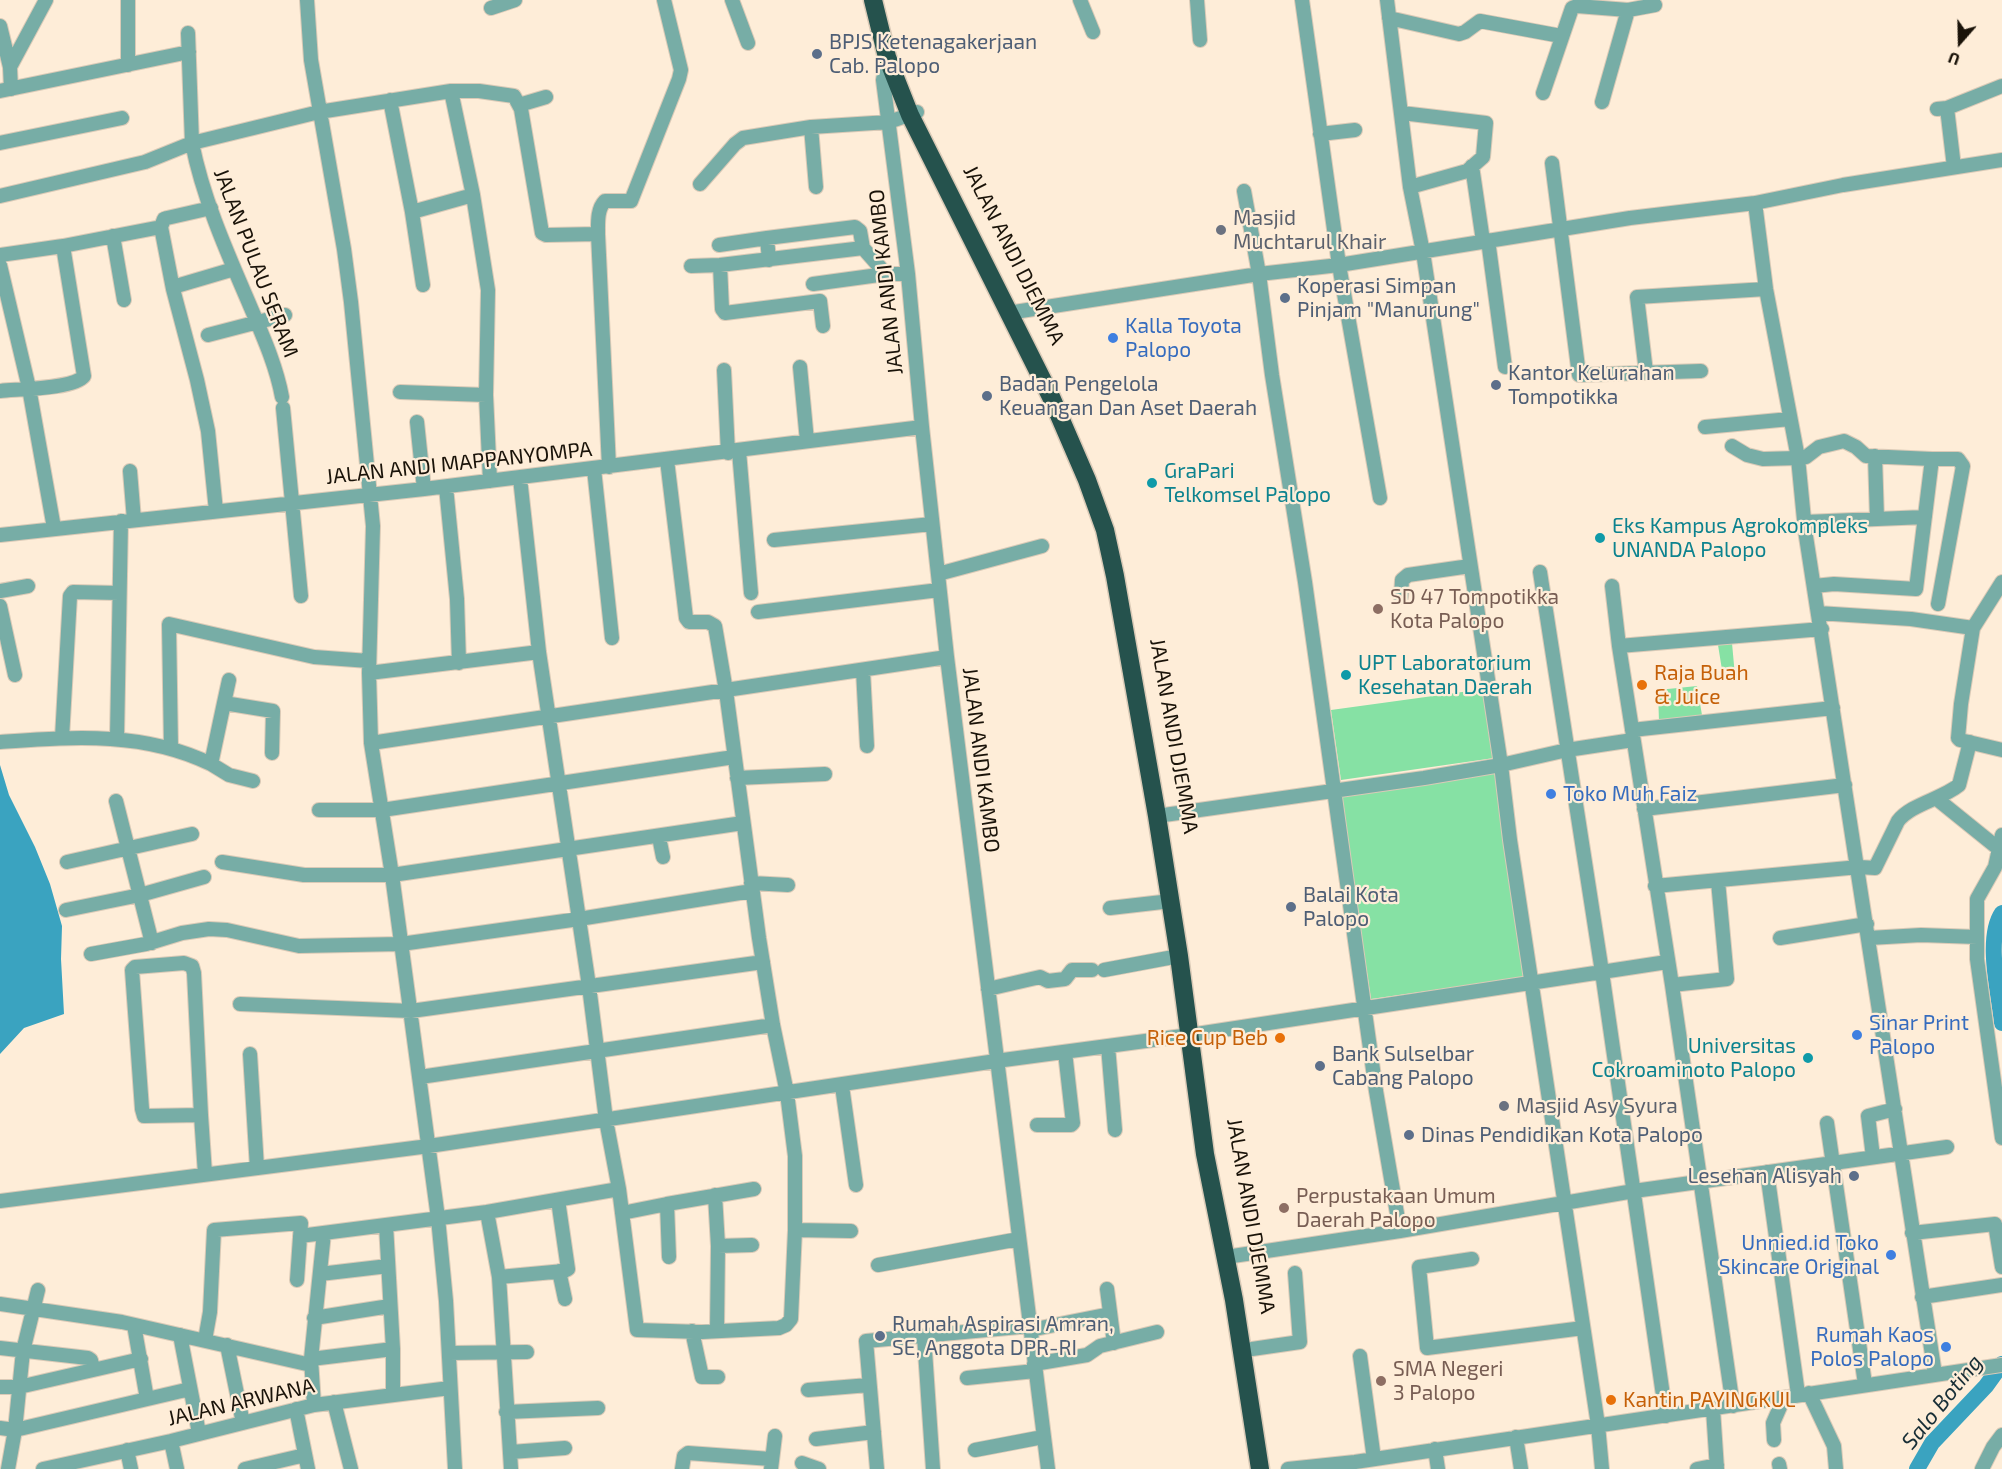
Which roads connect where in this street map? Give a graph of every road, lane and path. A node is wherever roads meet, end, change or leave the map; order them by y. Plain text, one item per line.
1 (46, 0) edge
2 (128, 0) edge
3 (307, 0) edge
4 (515, 0) edge
5 (664, 0) edge
6 (732, 0) edge
7 (873, 0) edge
8 (884, 0) edge
9 (1080, 0) edge
10 (1197, 0) edge
11 (1302, 0) edge
12 (1387, 0) edge
13 (1655, 5) dead end
14 (491, 8) dead end
15 (1628, 10) junction
16 (1389, 18) junction
17 (0, 26) edge
18 (1093, 32) dead end
19 (188, 33) dead end
20 (1561, 36) junction
21 (1200, 40) dead end
22 (748, 43) dead end
23 (189, 52) junction
24 (891, 55) junction
25 (128, 65) junction
26 (10, 67) junction
27 (2002, 86) edge
28 (5, 90) edge
29 (451, 91) junction
30 (1543, 93) dead end
31 (546, 97) dead end
32 (390, 100) junction
33 (1602, 102) dead end
34 (519, 105) junction
35 (319, 112) junction
36 (1402, 113) junction
37 (914, 114) junction
38 (122, 118) dead end
39 (889, 122) junction
40 (812, 127) junction
41 (1355, 130) dead end
42 (1320, 134) junction
43 (0, 143) edge
44 (192, 143) junction
45 (2002, 160) edge
46 (1552, 163) dead end
47 (1472, 166) junction
48 (1954, 167) junction
49 (700, 184) dead end
50 (816, 187) dead end
51 (1410, 187) junction
52 (1244, 191) dead end
53 (473, 195) junction
54 (0, 196) edge
55 (1755, 203) junction
56 (211, 208) junction
57 (412, 212) junction
58 (161, 227) junction
59 (1559, 229) junction
60 (598, 234) junction
61 (113, 236) junction
62 (767, 238) junction
63 (1486, 241) junction
64 (719, 244) dead end
65 (63, 246) junction
66 (863, 248) junction
67 (1423, 252) junction
68 (0, 255) edge
69 (769, 260) junction
70 (0, 265) edge
71 (720, 265) junction
72 (1339, 265) junction
73 (691, 266) dead end
74 (234, 269) junction
75 (886, 274) junction
76 (908, 274) junction
77 (1259, 274) junction
78 (813, 284) dead end
79 (423, 285) dead end
80 (173, 287) junction
81 (1766, 289) junction
82 (124, 300) dead end
83 (1013, 312) junction
84 (285, 315) dead end
85 (257, 323) junction
86 (823, 326) dead end
87 (208, 335) dead end
88 (800, 367) dead end
89 (1505, 367) dead end
90 (724, 370) dead end
91 (1701, 371) dead end
92 (1646, 372) junction
93 (29, 388) junction
94 (0, 391) edge
95 (400, 392) dead end
96 (486, 395) junction
97 (1790, 419) junction
98 (417, 422) dead end
99 (922, 427) junction
100 (1705, 427) dead end
101 (807, 441) junction
102 (1732, 446) dead end
103 (734, 452) junction
104 (1875, 456) junction
105 (1798, 458) junction
106 (1932, 459) junction
107 (667, 460) junction
108 (609, 467) junction
109 (594, 469) junction
110 (130, 471) dead end
111 (520, 478) junction
112 (489, 481) junction
113 (446, 486) junction
114 (424, 489) junction
115 (370, 495) junction
116 (1380, 498) dead end
117 (292, 503) junction
118 (216, 511) junction
119 (1924, 517) junction
120 (1877, 519) junction
121 (127, 521) junction
122 (1804, 522) junction
123 (932, 524) junction
124 (54, 528) junction
125 (0, 535) edge
126 (774, 540) dead end
127 (1042, 546) dead end
128 (1470, 566) junction
129 (1540, 572) dead end
130 (938, 574) junction
131 (2002, 582) edge
132 (28, 586) dead end
133 (1612, 586) dead end
134 (1814, 586) junction
135 (939, 590) junction
136 (0, 591) edge
137 (119, 593) junction
138 (751, 593) dead end
139 (301, 596) dead end
140 (1401, 597) dead end
141 (1938, 604) dead end
142 (0, 606) edge
143 (758, 612) dead end
144 (1818, 613) junction
145 (1973, 628) junction
146 (1822, 629) junction
147 (612, 638) dead end
148 (1619, 646) junction
149 (539, 651) junction
150 (947, 657) junction
151 (459, 663) junction
152 (369, 667) junction
153 (863, 670) junction
154 (15, 675) dead end
155 (229, 680) dead end
156 (726, 691) junction
157 (224, 703) junction
158 (1833, 708) junction
159 (550, 718) junction
160 (1633, 735) junction
161 (62, 738) junction
162 (117, 738) junction
163 (0, 742) edge
164 (1970, 742) junction
165 (371, 743) junction
166 (867, 746) dead end
167 (171, 750) junction
168 (1567, 750) junction
169 (2002, 750) edge
170 (272, 753) dead end
171 (734, 757) junction
172 (211, 764) junction
173 (1501, 765) junction
174 (825, 774) dead end
175 (737, 778) junction
176 (253, 781) dead end
177 (558, 784) junction
178 (1845, 785) junction
179 (1333, 790) junction
180 (1937, 799) junction
181 (116, 801) dead end
182 (1644, 808) junction
183 (320, 810) dead end
184 (382, 810) junction
185 (1161, 815) junction
186 (743, 823) junction
187 (192, 834) dead end
188 (659, 837) junction
189 (128, 848) junction
190 (569, 850) junction
191 (2000, 853) edge
192 (663, 857) dead end
193 (67, 862) dead end
194 (222, 862) dead end
195 (1859, 867) junction
196 (393, 875) junction
197 (204, 877) dead end
198 (1718, 881) junction
199 (788, 885) dead end
200 (1655, 886) junction
201 (752, 887) junction
202 (140, 895) junction
203 (1171, 901) junction
204 (1110, 908) dead end
205 (66, 910) dead end
206 (579, 919) junction
207 (1868, 931) junction
208 (1977, 937) junction
209 (1780, 938) dead end
210 (152, 943) junction
211 (401, 944) junction
212 (91, 954) dead end
213 (1179, 956) junction
214 (763, 962) junction
215 (1667, 962) junction
216 (1602, 972) junction
217 (1532, 983) junction
218 (1672, 985) junction
219 (589, 987) junction
220 (987, 989) junction
221 (240, 1004) dead end
222 (1365, 1008) junction
223 (411, 1011) junction
224 (773, 1025) junction
225 (1195, 1034) junction
226 (1108, 1046) junction
227 (598, 1052) junction
228 (1065, 1052) junction
229 (250, 1054) dead end
230 (996, 1061) junction
231 (420, 1077) junction
232 (842, 1086) junction
233 (787, 1093) junction
234 (1895, 1109) junction
235 (201, 1115) junction
236 (606, 1120) junction
237 (1827, 1123) dead end
238 (1037, 1125) dead end
239 (1115, 1130) dead end
240 (2002, 1138) edge
241 (429, 1146) junction
242 (1947, 1147) dead end
243 (1900, 1153) junction
244 (1873, 1157) junction
245 (1832, 1163) junction
246 (257, 1168) junction
247 (1767, 1172) junction
248 (205, 1174) junction
249 (1701, 1182) junction
250 (856, 1185) dead end
251 (754, 1188) dead end
252 (619, 1189) junction
253 (1634, 1191) junction
254 (715, 1195) junction
255 (558, 1200) junction
256 (0, 1201) edge
257 (1565, 1202) junction
258 (667, 1204) junction
259 (487, 1212) junction
260 (622, 1213) junction
261 (438, 1218) junction
262 (1999, 1223) edge
263 (386, 1225) junction
264 (795, 1230) junction
265 (851, 1231) dead end
266 (1400, 1231) junction
267 (324, 1233) junction
268 (1912, 1233) junction
269 (300, 1236) junction
270 (1019, 1239) junction
271 (752, 1245) dead end
272 (718, 1246) junction
273 (1231, 1256) junction
274 (669, 1257) dead end
275 (1473, 1259) dead end
276 (878, 1265) dead end
277 (387, 1266) junction
278 (2002, 1267) edge
279 (560, 1271) junction
280 (1295, 1273) dead end
281 (320, 1274) junction
282 (499, 1277) junction
283 (297, 1280) dead end
284 (2002, 1285) edge
285 (1107, 1289) dead end
286 (38, 1290) dead end
287 (1922, 1297) junction
288 (565, 1299) dead end
289 (0, 1304) edge
290 (390, 1306) junction
291 (34, 1309) junction
292 (1110, 1314) junction
293 (314, 1318) junction
294 (134, 1325) junction
295 (1030, 1328) junction
296 (1583, 1328) junction
297 (717, 1331) junction
298 (692, 1332) junction
299 (1157, 1332) dead end
300 (180, 1335) junction
301 (924, 1336) junction
302 (205, 1340) junction
303 (1114, 1343) junction
304 (227, 1345) junction
305 (0, 1348) edge
306 (393, 1349) junction
307 (1252, 1349) junction
308 (23, 1351) junction
309 (527, 1352) dead end
310 (449, 1353) junction
311 (503, 1354) junction
312 (1360, 1356) dead end
313 (141, 1359) junction
314 (310, 1362) junction
315 (2002, 1365) edge
316 (1034, 1367) junction
317 (93, 1370) junction
318 (1935, 1374) junction
319 (718, 1377) dead end
320 (967, 1378) dead end
321 (1865, 1384) junction
322 (869, 1385) junction
323 (0, 1387) edge
324 (19, 1387) junction
325 (450, 1388) junction
326 (190, 1389) junction
327 (808, 1390) dead end
328 (1803, 1394) junction
329 (393, 1395) junction
330 (1779, 1398) junction
331 (147, 1399) junction
332 (334, 1402) junction
333 (314, 1405) junction
334 (1733, 1406) junction
335 (598, 1408) dead end
336 (296, 1409) junction
337 (1713, 1409) junction
338 (507, 1412) junction
339 (1665, 1416) junction
340 (243, 1423) junction
341 (1598, 1425) junction
342 (0, 1428) edge
343 (15, 1430) junction
344 (873, 1432) junction
345 (199, 1433) junction
346 (2002, 1435) edge
347 (775, 1436) dead end
348 (1043, 1437) junction
349 (1516, 1437) junction
350 (816, 1439) dead end
351 (1774, 1440) dead end
352 (171, 1441) junction
353 (565, 1448) dead end
354 (1435, 1449) junction
355 (127, 1450) junction
356 (975, 1450) dead end
357 (511, 1452) junction
358 (1374, 1459) junction
359 (306, 1462) edge
360 (802, 1463) dead end
361 (771, 1464) edge
362 (1355, 1465) edge
363 (265, 1467) edge
364 (1717, 1467) edge
365 (8, 1469) edge
366 (43, 1469) edge
367 (131, 1469) edge
368 (177, 1469) edge
369 (245, 1469) edge
370 (351, 1469) edge
371 (454, 1469) edge
372 (511, 1469) edge
373 (682, 1469) edge
374 (819, 1469) edge
375 (877, 1469) edge
376 (933, 1469) edge
377 (1048, 1469) edge
378 (1260, 1469) edge
379 (1269, 1469) edge
380 (1288, 1469) edge
381 (1438, 1469) edge
382 (1521, 1469) edge
383 (1602, 1469) edge
384 (1697, 1469) edge
385 (1836, 1469) edge
386 (1982, 1469) edge

1 - 26 street
2 - 25 street
3 - 35 street
4 - 14 street
5 - 60 street
6 - 22 street
7 - 24 highway
8 - 24 highway
9 - 18 street
10 - 21 street
11 - 42 street
12 - 16 street
13 - 15 street
15 - 20 street
15 - 33 street
16 - 20 street
16 - 36 street
17 - 26 street
19 - 23 street, JALAN PULAU SERAM
20 - 30 street
23 - 25 street
23 - 44 street, JALAN PULAU SERAM
24 - 37 highway, JALAN ANDI DJEMMA
24 - 39 street, JALAN ANDI KAMBO
25 - 28 street
26 - 28 street
27 - 48 street
29 - 32 street
29 - 34 street
29 - 53 street
31 - 34 street
32 - 35 street
32 - 57 street
34 - 60 street
35 - 44 street
35 - 115 street
36 - 47 street
36 - 51 street
37 - 39 street
37 - 83 highway, JALAN ANDI DJEMMA
38 - 43 street
39 - 40 street
39 - 76 street, JALAN ANDI KAMBO
40 - 49 street
40 - 50 street
41 - 42 street
42 - 72 street
44 - 54 street
44 - 56 street, JALAN PULAU SERAM
45 - 48 street
46 - 59 street
47 - 51 street
47 - 63 street
48 - 55 street
51 - 67 street
52 - 77 street
53 - 57 street
53 - 96 street
55 - 59 street
55 - 81 street
56 - 58 street
56 - 74 street, JALAN PULAU SERAM
57 - 79 street
58 - 61 street
58 - 80 street
59 - 63 street
59 - 92 street
60 - 108 street
61 - 65 street
61 - 82 street
62 - 64 street
62 - 66 street
62 - 69 street
63 - 67 street
63 - 89 street
65 - 68 street
65 - 93 street
66 - 69 street
66 - 75 street
67 - 72 street
67 - 128 street
69 - 71 street
70 - 93 street
71 - 73 street
71 - 86 street
72 - 77 street
72 - 116 street
74 - 80 street
74 - 85 street, JALAN PULAU SERAM
75 - 76 street
75 - 78 street
76 - 99 street, JALAN ANDI KAMBO
77 - 83 street
77 - 179 street
80 - 118 street
81 - 92 street
81 - 97 street
83 - 185 highway, JALAN ANDI DJEMMA
84 - 85 street
85 - 87 street
85 - 117 street, JALAN PULAU SERAM
88 - 101 street
90 - 103 street
91 - 92 street
93 - 94 street
93 - 124 street
95 - 96 street
96 - 112 street
97 - 100 street
97 - 105 street
98 - 114 street
99 - 101 street, JALAN ANDI MAPPANYOMPA
99 - 123 street, JALAN ANDI KAMBO
101 - 103 street, JALAN ANDI MAPPANYOMPA
102 - 105 street
103 - 107 street, JALAN ANDI MAPPANYOMPA
103 - 138 street
104 - 105 street
104 - 106 street
104 - 120 street
105 - 122 street
106 - 119 street
106 - 141 street
107 - 108 street, JALAN ANDI MAPPANYOMPA
107 - 156 street
108 - 109 street, JALAN ANDI MAPPANYOMPA
109 - 111 street, JALAN ANDI MAPPANYOMPA
109 - 147 street
110 - 121 street
111 - 112 street, JALAN ANDI MAPPANYOMPA
111 - 149 street
112 - 113 street, JALAN ANDI MAPPANYOMPA
113 - 114 street, JALAN ANDI MAPPANYOMPA
113 - 151 street
114 - 115 street, JALAN ANDI MAPPANYOMPA
115 - 117 street, JALAN ANDI MAPPANYOMPA
115 - 152 street
117 - 118 street, JALAN ANDI MAPPANYOMPA
117 - 139 street, JALAN PULAU SERAM
118 - 121 street, JALAN ANDI MAPPANYOMPA
119 - 120 street
119 - 134 street
120 - 122 street
121 - 124 street, JALAN ANDI MAPPANYOMPA
121 - 137 street
122 - 134 street
123 - 126 street
123 - 130 street, JALAN ANDI KAMBO
124 - 125 street, JALAN ANDI MAPPANYOMPA
127 - 130 street
128 - 140 street
128 - 173 street
129 - 168 street
130 - 135 street, JALAN ANDI KAMBO
131 - 145 street
132 - 136 street
133 - 148 street
134 - 144 street
135 - 143 street
135 - 150 street, JALAN ANDI KAMBO
137 - 161 street
137 - 162 street
142 - 154 street
144 - 145 street
144 - 146 street
145 - 164 street
146 - 148 street
146 - 158 street
148 - 160 street
149 - 151 street
149 - 159 street
150 - 153 street
150 - 220 street, JALAN ANDI KAMBO
151 - 152 street
152 - 165 street
152 - 167 street
153 - 156 street
153 - 166 street
155 - 157 street
156 - 159 street
156 - 171 street
157 - 170 street
157 - 172 street
158 - 160 street
158 - 178 street
159 - 165 street
159 - 177 street
160 - 168 street
160 - 182 street
161 - 162 street
161 - 163 street
162 - 167 street
164 - 169 street
164 - 180 street
165 - 184 street
167 - 172 street
168 - 173 street
168 - 216 street
171 - 175 street
171 - 177 street
172 - 176 street
173 - 179 street
173 - 217 street
174 - 175 street
175 - 186 street
177 - 184 street
177 - 190 street
178 - 182 street
178 - 195 street
179 - 185 street
179 - 222 street
180 - 191 street
180 - 195 street
181 - 189 street
182 - 200 street
183 - 184 street
184 - 196 street
185 - 203 highway, JALAN ANDI DJEMMA
185 - 225 highway, JALAN ANDI DJEMMA
186 - 188 street
186 - 201 street
187 - 189 street
188 - 190 street
188 - 192 street
189 - 193 street
189 - 202 street
190 - 196 street
190 - 206 street
191 - 208 street
194 - 196 street
195 - 198 street
195 - 207 street
196 - 211 street
197 - 202 street
198 - 200 street
198 - 218 street
199 - 201 street
200 - 215 street
201 - 206 street
201 - 214 street
202 - 205 street
202 - 210 street
203 - 204 street
203 - 213 highway, JALAN ANDI DJEMMA
206 - 211 street
206 - 219 street
207 - 208 street
207 - 209 street
207 - 234 street
208 - 240 street
210 - 211 street
210 - 212 street
211 - 223 street
213 - 220 street
213 - 225 highway, JALAN ANDI DJEMMA
214 - 219 street
214 - 224 street
215 - 216 street
215 - 218 street
216 - 217 street
216 - 253 street
217 - 222 street
217 - 257 street
218 - 249 street
219 - 223 street
219 - 227 street
220 - 230 street, JALAN ANDI KAMBO
221 - 223 street
222 - 225 street
222 - 266 street
223 - 231 street
224 - 227 street
224 - 233 street
225 - 226 street
225 - 273 highway, JALAN ANDI DJEMMA
226 - 228 street
226 - 239 street
227 - 231 street
227 - 236 street
228 - 230 street
228 - 238 street
229 - 246 street
230 - 232 street
230 - 270 street, JALAN ANDI KAMBO
231 - 241 street
232 - 233 street
232 - 250 street
233 - 236 street
233 - 264 street
234 - 243 street
234 - 244 street
235 - 235 street
235 - 248 street
236 - 241 street
236 - 252 street
237 - 245 street
241 - 246 street
241 - 261 street
242 - 243 street
243 - 244 street
243 - 268 street
244 - 245 street
245 - 247 street
245 - 321 street
246 - 248 street
247 - 249 street
247 - 328 street
248 - 256 street
249 - 253 street
249 - 334 street
251 - 254 street
252 - 255 street
252 - 260 street
253 - 257 street
253 - 339 street
254 - 258 street
254 - 272 street
255 - 259 street
255 - 279 street
257 - 266 street
257 - 296 street
258 - 260 street
258 - 274 street
259 - 261 street
259 - 282 street
260 - 298 street
261 - 263 street
261 - 310 street
262 - 268 street
262 - 278 street
263 - 267 street
263 - 277 street
264 - 265 street
264 - 297 street
266 - 273 street
267 - 269 street
267 - 281 street
268 - 287 street
269 - 283 street
269 - 302 street
270 - 276 street
270 - 295 street, JALAN ANDI KAMBO
271 - 272 street
272 - 297 street
273 - 307 highway, JALAN ANDI DJEMMA
273 - 378 highway, JALAN ANDI DJEMMA
275 - 296 street
277 - 281 street
277 - 290 street
279 - 282 street
279 - 288 street
280 - 307 street
281 - 293 street
282 - 311 street
284 - 287 street
285 - 292 street
286 - 291 street
287 - 318 street
289 - 291 street
290 - 293 street
290 - 306 street
291 - 294 street
291 - 308 street
292 - 295 street
292 - 303 street
293 - 314 street
294 - 300 street
294 - 313 street
295 - 301 street
295 - 316 street, JALAN ANDI KAMBO
296 - 341 street
297 - 298 street
298 - 319 street
299 - 303 street
300 - 302 street
300 - 326 street
301 - 322 street
301 - 376 street
302 - 304 street
303 - 316 street
304 - 314 street
304 - 340 street
305 - 308 street
306 - 314 street
306 - 329 street
307 - 379 highway, JALAN ANDI DJEMMA
308 - 317 street
308 - 324 street
309 - 311 street
310 - 311 street
310 - 325 street
311 - 338 street
312 - 358 street
313 - 317 street
313 - 331 street
314 - 333 street
315 - 318 street
316 - 320 street
316 - 348 street, JALAN ANDI KAMBO
317 - 324 street
318 - 321 street
321 - 328 street
322 - 327 street
322 - 344 street
323 - 324 street
324 - 343 street
325 - 329 street, JALAN ARWANA
325 - 371 street
326 - 331 street
326 - 345 street
328 - 330 street
328 - 385 street
329 - 332 street, JALAN ARWANA
330 - 334 street
330 - 351 street
331 - 343 street
332 - 333 street, JALAN ARWANA
332 - 370 street
333 - 336 street, JALAN ARWANA
334 - 337 street
335 - 338 street
336 - 340 street, JALAN ARWANA
336 - 359 street
337 - 339 street
337 - 364 street
338 - 357 street
339 - 341 street
340 - 345 street, JALAN ARWANA
341 - 349 street
341 - 383 street
342 - 343 street
343 - 365 street
344 - 350 street
344 - 375 street
345 - 352 street, JALAN ARWANA
346 - 386 street
347 - 361 street
348 - 356 street
348 - 377 street, JALAN ANDI KAMBO
349 - 354 street
349 - 382 street
352 - 355 street, JALAN ARWANA
352 - 368 street
353 - 357 street
354 - 358 street
354 - 381 street
355 - 366 street, JALAN ARWANA
355 - 367 street
357 - 372 street
358 - 362 street
359 - 363 street
360 - 374 street
361 - 373 street
362 - 380 street
363 - 369 street
364 - 384 street

